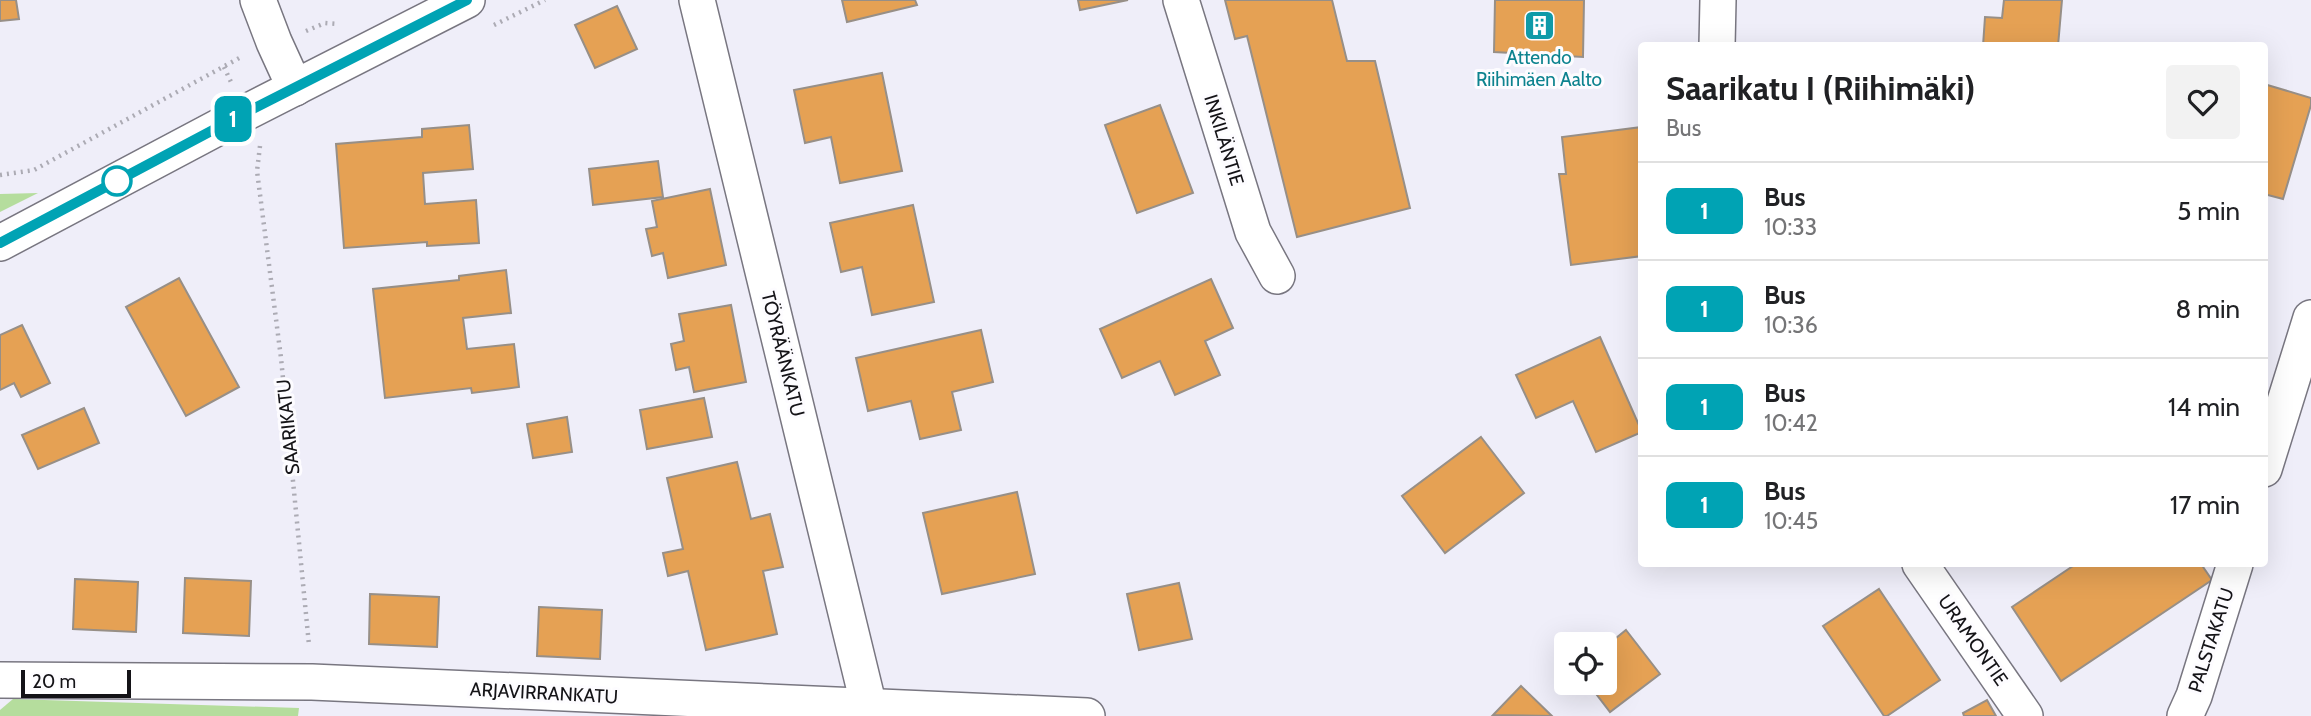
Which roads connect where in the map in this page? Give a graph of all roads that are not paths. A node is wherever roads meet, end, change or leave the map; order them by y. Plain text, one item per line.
1 (258, 0) edge
2 (467, 0) edge
3 (697, 0) edge
4 (1181, 0) edge
5 (1718, 0) edge
6 (1717, 42) edge
7 (295, 88) junction
8 (0, 243) edge
9 (1276, 276) dead end
10 (2311, 318) edge
11 (2268, 456) edge
12 (1922, 567) edge
13 (2234, 567) edge
14 (0, 680) edge
15 (869, 707) junction
16 (1083, 716) edge
17 (2025, 716) edge
18 (2185, 716) edge

1 - 7 street
2 - 7 street
3 - 15 street, TÖYRÄÄNKATU
4 - 9 street, INKILÄNTIE
5 - 6 street
7 - 8 street
10 - 11 street
12 - 17 street, URAMONTIE
13 - 18 street, PALSTAKATU
14 - 15 street, ARJAVIRRANKATU
15 - 16 street, ARJAVIRRANKATU

